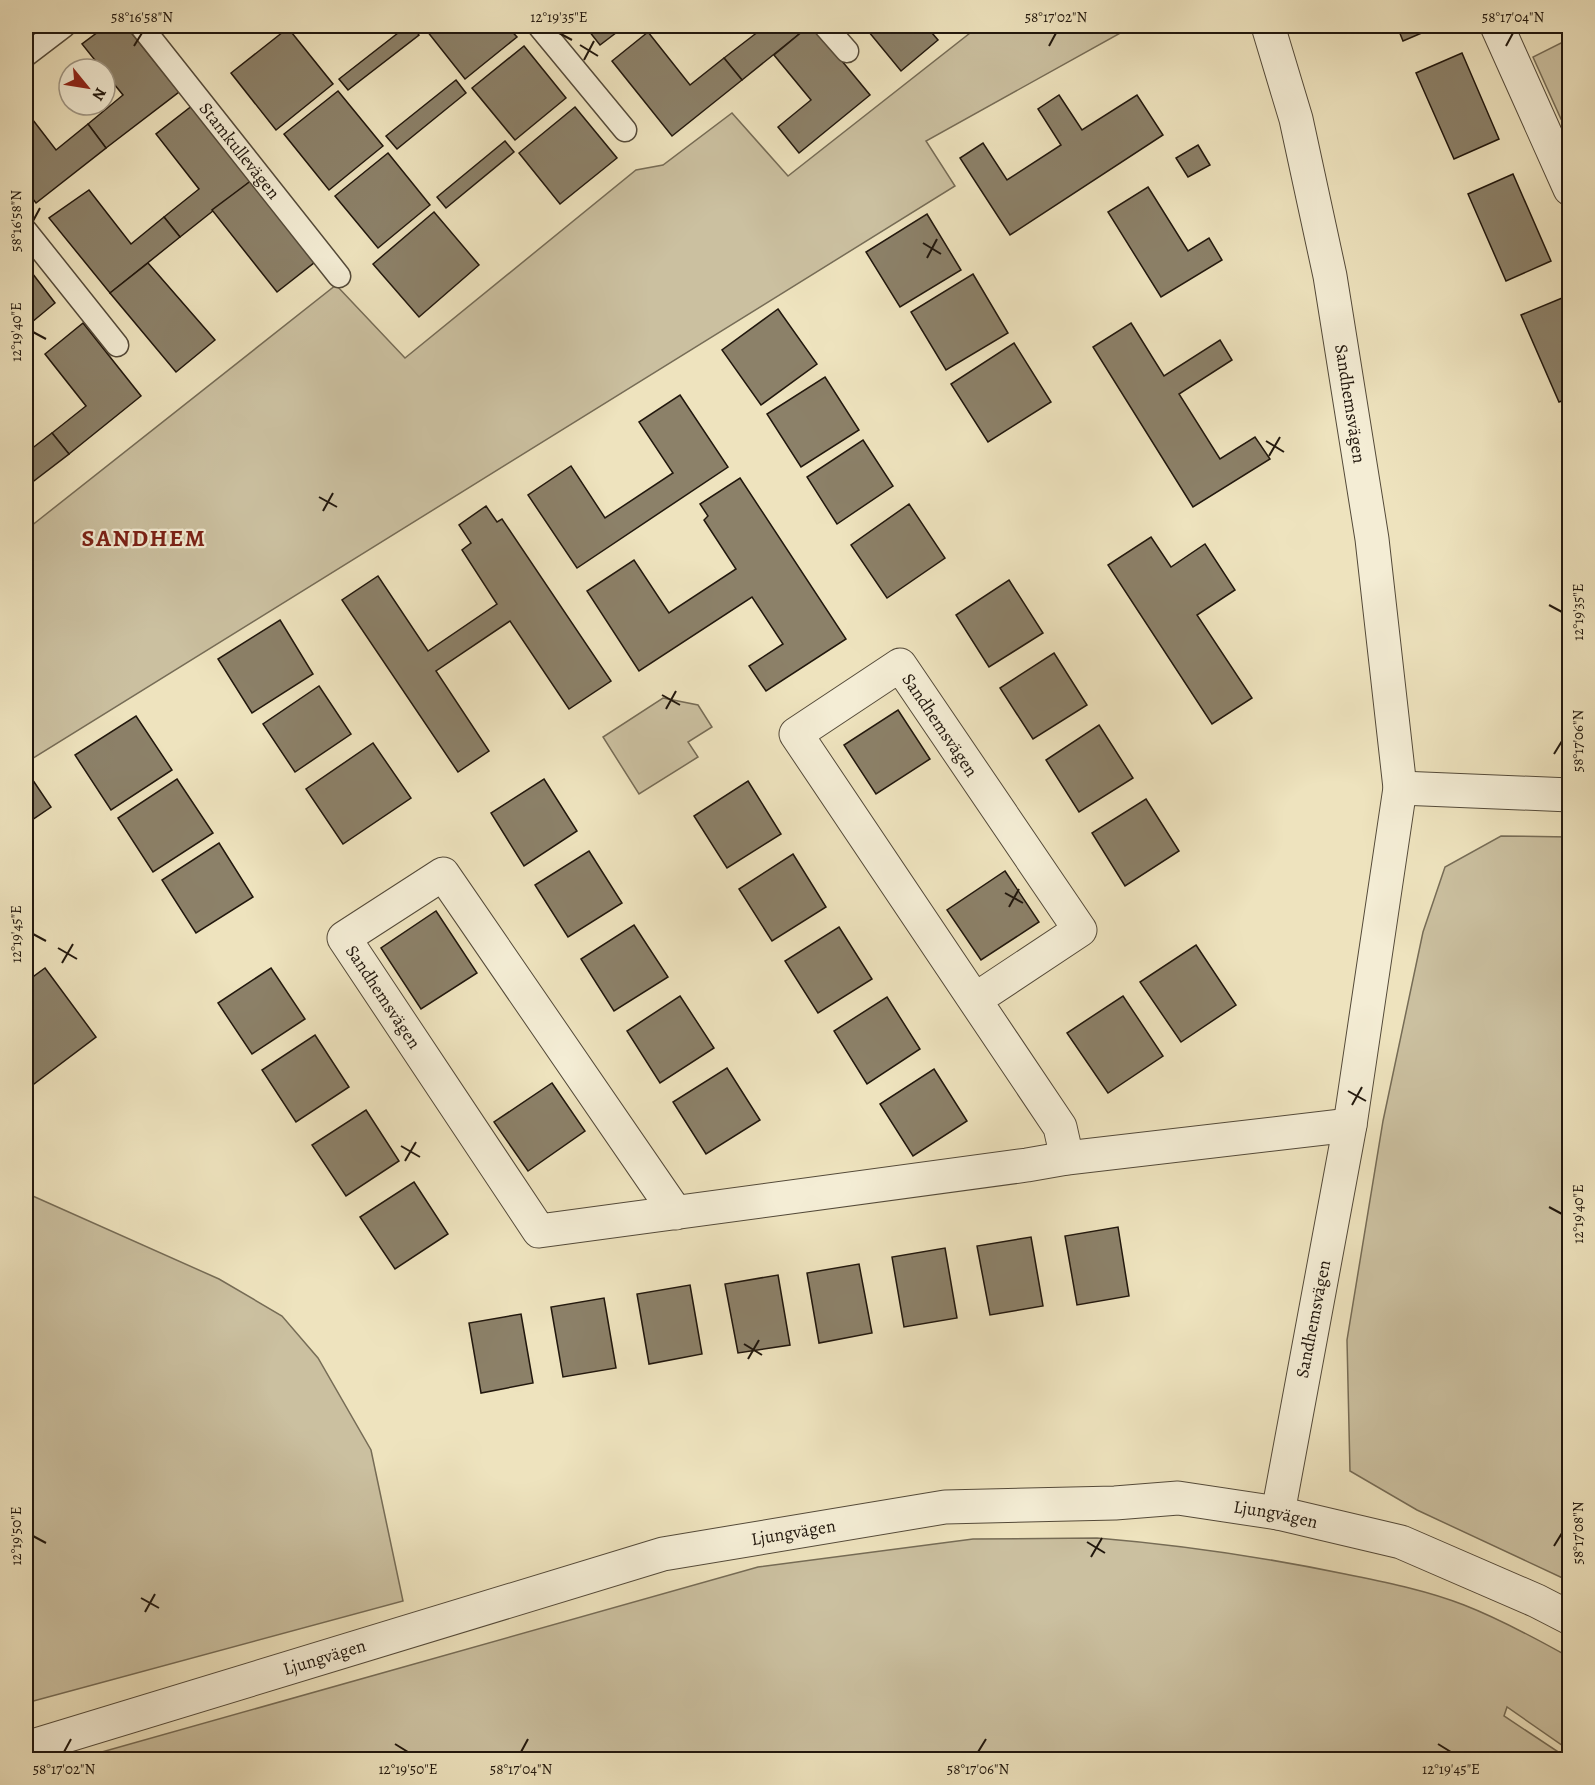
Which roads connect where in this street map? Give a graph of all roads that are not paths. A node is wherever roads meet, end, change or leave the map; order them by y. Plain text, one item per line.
1 (64, 26) edge
2 (141, 26) edge
3 (539, 26) edge
4 (825, 26) edge
5 (1268, 26) edge
6 (1503, 40) edge
7 (846, 51) dead end
8 (26, 55) edge
9 (625, 130) dead end
10 (1569, 189) edge
11 (26, 231) edge
12 (339, 276) dead end
13 (117, 345) dead end
14 (1400, 788) junction
15 (1569, 795) edge
16 (976, 999) junction
17 (1350, 1125) junction
18 (1067, 1158) junction
19 (676, 1213) junction
20 (1278, 1513) junction
21 (1569, 1618) edge
22 (26, 1749) edge

1 - 8 lane
2 - 12 lane, Stamkullevägen
3 - 9 lane
4 - 7 lane
5 - 14 street, Sandhemsvägen
6 - 10 street
11 - 13 lane
14 - 15 street
14 - 17 street, Sandhemsvägen
16 - 16 street, Sandhemsvägen
16 - 18 street, Sandhemsvägen
17 - 18 street, Sandhemsvägen
17 - 20 street, Sandhemsvägen
18 - 19 street, Sandhemsvägen
19 - 19 street, Sandhemsvägen
20 - 21 street, Ljungvägen
20 - 22 street, Ljungvägen

